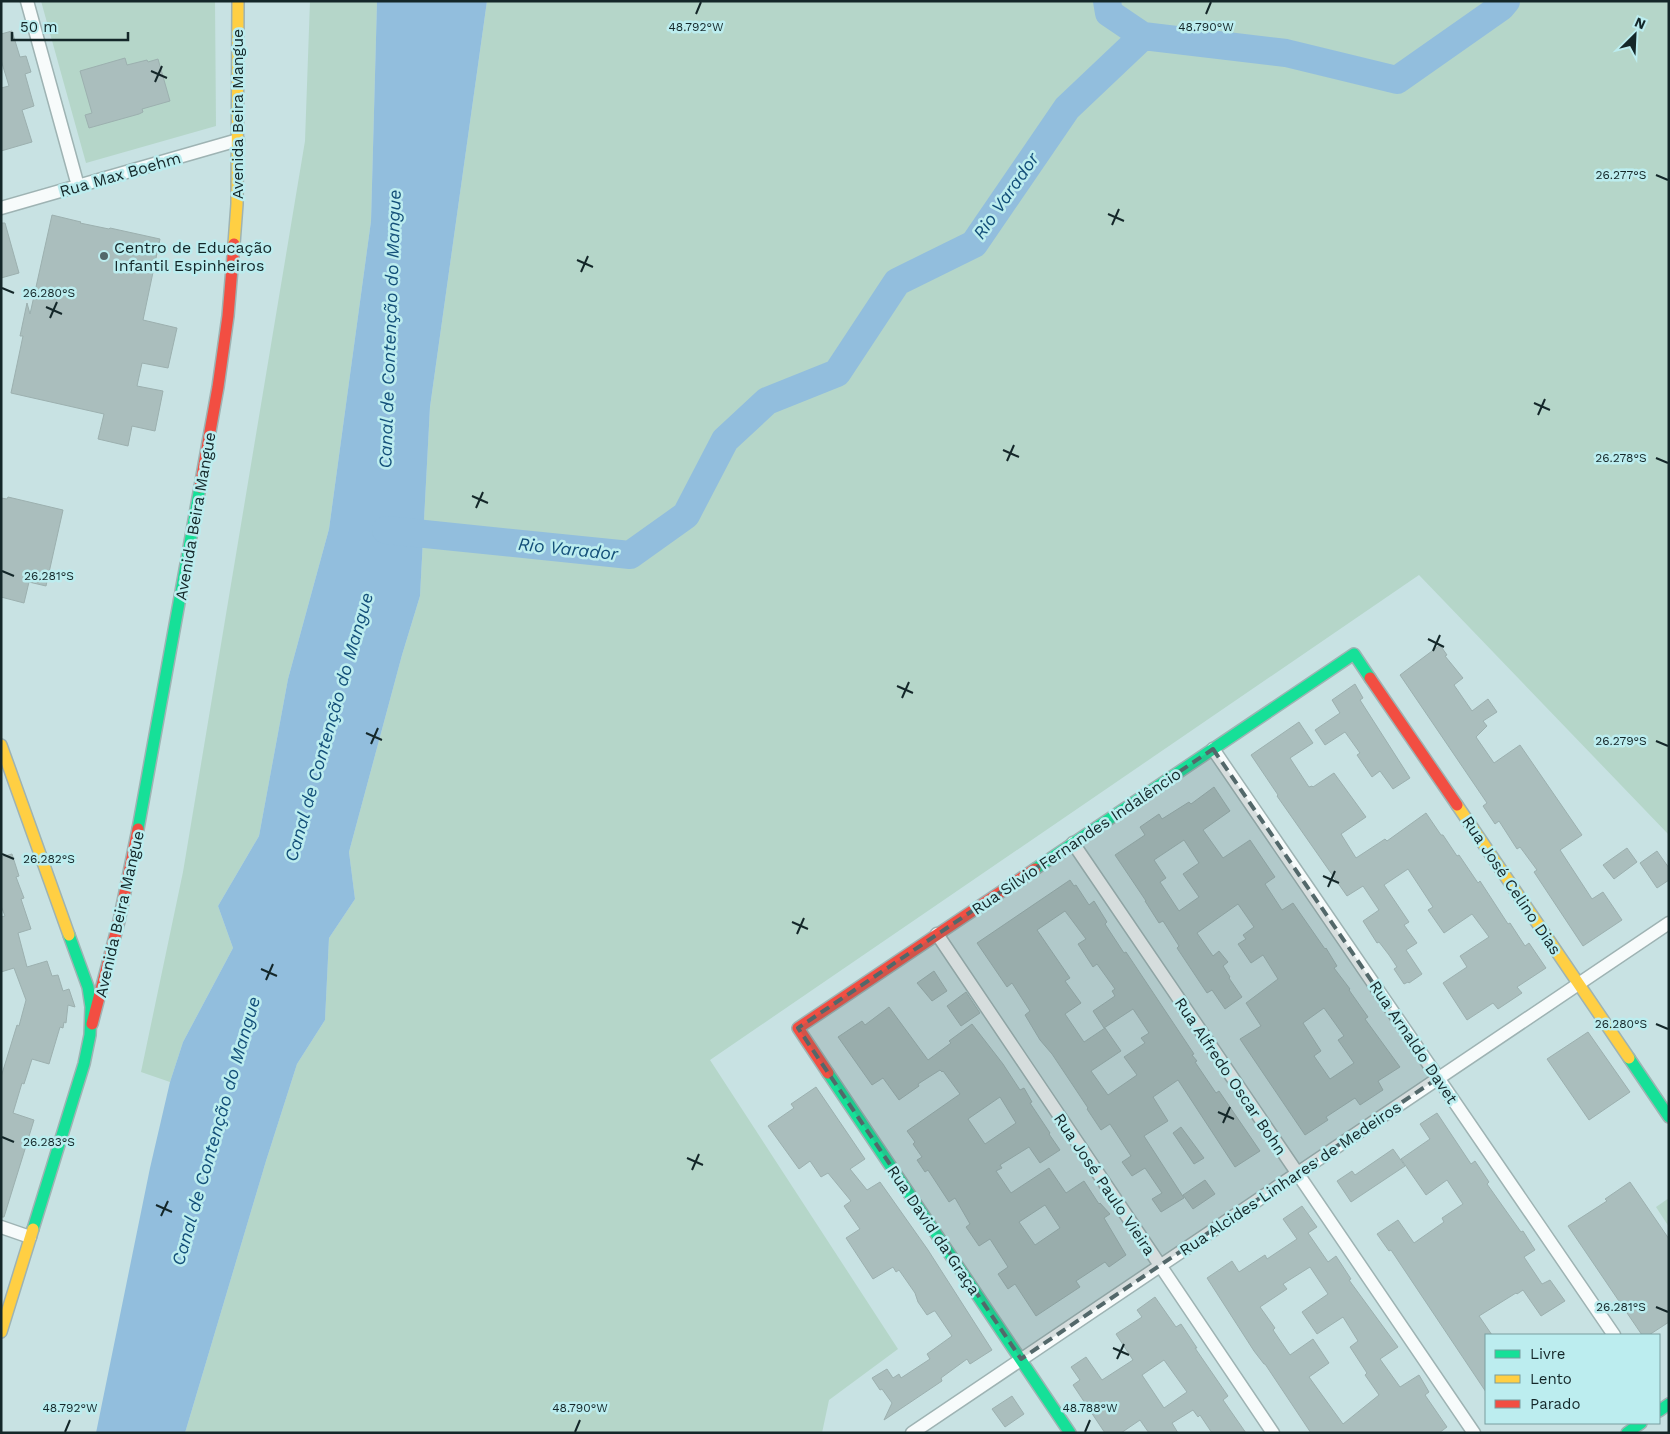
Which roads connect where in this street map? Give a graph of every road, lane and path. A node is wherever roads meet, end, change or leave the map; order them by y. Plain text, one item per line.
1 (27, 1) edge
2 (238, 1) edge
3 (238, 140) junction
4 (78, 186) junction
5 (1, 208) edge
6 (1354, 654) joint
7 (1, 745) edge
8 (1213, 748) junction
9 (1073, 843) junction
10 (1669, 923) edge
11 (937, 934) junction
12 (1578, 984) junction
13 (92, 1024) junction
14 (798, 1028) joint
15 (1438, 1078) junction
16 (1669, 1117) edge
17 (1297, 1173) junction
18 (1, 1227) edge
19 (30, 1237) junction
20 (1160, 1266) junction
21 (1, 1332) edge
22 (1613, 1334) edge
23 (1021, 1359) junction
24 (1640, 1424) edge
25 (912, 1433) edge
26 (1070, 1433) edge
27 (1273, 1433) edge
28 (1474, 1433) edge
29 (1627, 1433) edge

1 - 4 street
2 - 3 street, Avenida Beira Mangue
3 - 4 street, Rua Max Boehm
3 - 13 street, Avenida Beira Mangue
4 - 5 street, Rua Max Boehm
6 - 8 street, Rua Sílvio Fernandes Indalêncio
6 - 12 street, Rua José Celino Dias
7 - 13 street
8 - 9 street, Rua Sílvio Fernandes Indalêncio
8 - 15 street, Rua Arnaldo Davet
9 - 11 street, Rua Sílvio Fernandes Indalêncio
9 - 17 street, Rua Alfredo Oscar Bohn
10 - 12 street, Rua Alcides Linhares de Medeiros
11 - 14 street, Rua Sílvio Fernandes Indalêncio
11 - 20 street, Rua José Paulo Vieira
12 - 15 street, Rua Alcides Linhares de Medeiros
12 - 16 street, Rua José Celino Dias
13 - 19 street
14 - 23 street, Rua David da Graça
15 - 17 street, Rua Alcides Linhares de Medeiros
15 - 22 street, Rua Arnaldo Davet
17 - 20 street, Rua Alcides Linhares de Medeiros
17 - 28 street, Rua Alfredo Oscar Bohn
18 - 19 street
19 - 21 street
20 - 23 street, Rua Alcides Linhares de Medeiros
20 - 27 street, Rua José Paulo Vieira
23 - 25 street, Rua Alcides Linhares de Medeiros
23 - 26 street, Rua David da Graça
24 - 29 street

